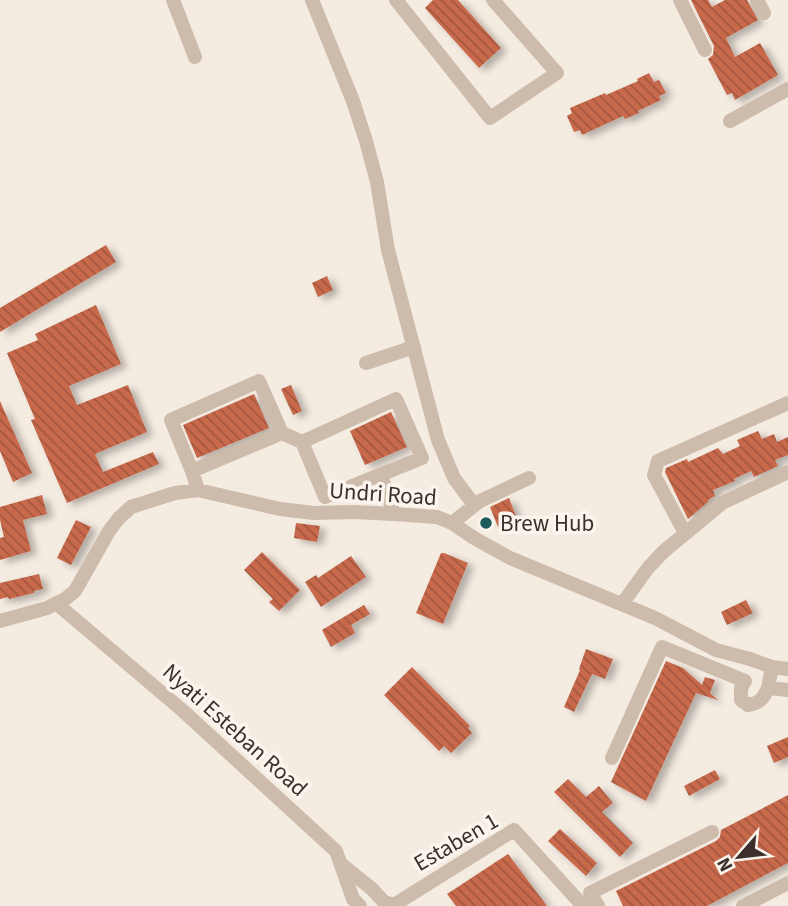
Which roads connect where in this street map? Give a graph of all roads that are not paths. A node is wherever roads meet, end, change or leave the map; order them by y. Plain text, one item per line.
1 (173, 0) edge
2 (312, 0) edge
3 (396, 0) edge
4 (494, 0) edge
5 (680, 0) edge
6 (757, 0) edge
7 (764, 13) dead end
8 (705, 50) dead end
9 (195, 57) dead end
10 (788, 89) edge
11 (730, 121) dead end
12 (414, 347) junction
13 (366, 363) dead end
14 (788, 403) edge
15 (282, 433) junction
16 (302, 442) junction
17 (192, 471) junction
18 (788, 472) edge
19 (380, 475) junction
20 (529, 478) dead end
21 (198, 490) junction
22 (474, 505) junction
23 (394, 514) junction
24 (452, 523) junction
25 (685, 533) junction
26 (57, 604) junction
27 (622, 604) junction
28 (0, 621) edge
29 (750, 659) junction
30 (772, 667) junction
31 (788, 669) edge
32 (745, 681) junction
33 (768, 688) junction
34 (788, 690) edge
35 (612, 758) dead end
36 (712, 832) dead end
37 (340, 863) junction
38 (788, 883) edge
39 (360, 906) edge
40 (583, 906) edge
41 (598, 906) edge
42 (743, 906) edge

1 - 9 street
2 - 12 street
3 - 4 street
5 - 8 street
6 - 7 street
10 - 11 street
12 - 13 street
12 - 22 street
14 - 25 street
15 - 16 street
15 - 17 street
15 - 17 street
16 - 19 street
16 - 19 street
17 - 21 street
18 - 25 street
19 - 23 street
20 - 22 street
21 - 23 street, Undri Road
21 - 26 street, Undri Road
22 - 24 street
23 - 24 street, Undri Road
24 - 27 street, Undri Road
25 - 27 street
26 - 28 street, Undri Road
26 - 37 street, Nyati Esteban Road
27 - 29 street, Undri Road
29 - 30 street, Undri Road
29 - 32 street
30 - 31 street, Undri Road
30 - 33 street
32 - 33 street
32 - 35 street
33 - 34 street
36 - 41 street
37 - 39 street, Nyati Esteban Road
37 - 40 street, Estaben 1
38 - 42 street

